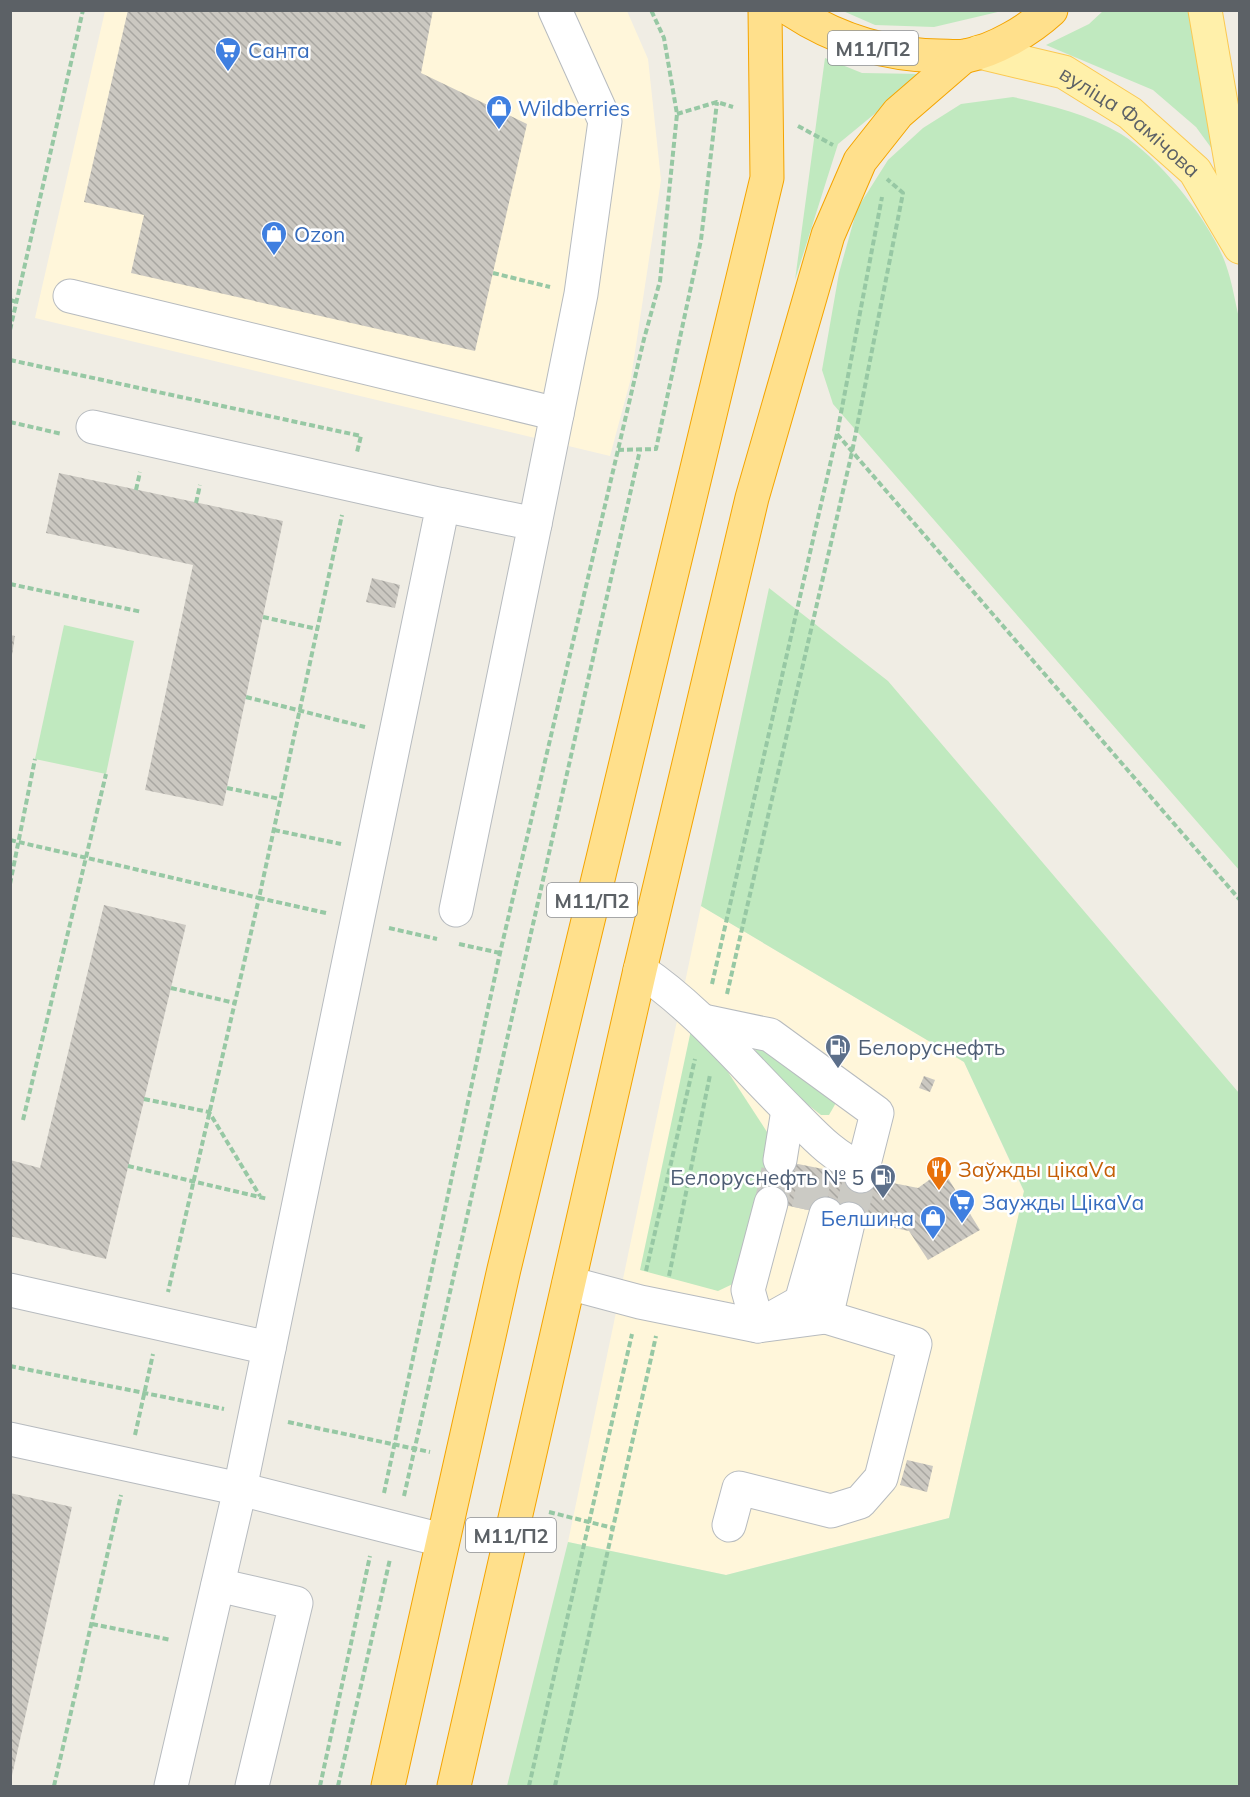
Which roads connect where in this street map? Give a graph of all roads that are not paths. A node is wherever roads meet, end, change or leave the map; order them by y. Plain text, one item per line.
1 (555, 10) edge
2 (765, 10) edge
3 (790, 10) edge
4 (1051, 10) edge
5 (1205, 10) edge
6 (972, 54) junction
7 (1239, 214) edge
8 (1239, 248) edge
9 (70, 296) dead end
10 (557, 414) junction
11 (93, 427) dead end
12 (443, 505) junction
13 (535, 524) junction
14 (456, 910) dead end
15 (640, 970) junction
16 (714, 1027) junction
17 (808, 1210) junction
18 (569, 1283) junction
19 (10, 1290) edge
20 (826, 1317) junction
21 (758, 1326) junction
22 (269, 1348) junction
23 (10, 1439) edge
24 (240, 1489) junction
25 (729, 1525) dead end
26 (442, 1540) junction
27 (218, 1585) junction
28 (171, 1786) edge
29 (252, 1786) edge
30 (388, 1786) edge
31 (454, 1786) edge

1 - 10 lane
2 - 26 highway, М11/П2
3 - 6 highway, М11/П2
4 - 6 highway, М11/П2
5 - 7 main road, вуліца Фамічова
6 - 8 main road, вуліца Фамічова
6 - 15 highway, М11/П2
9 - 10 lane
10 - 13 lane
11 - 12 lane
12 - 13 lane
12 - 22 lane
13 - 14 lane
15 - 16 lane
15 - 18 highway, М11/П2
16 - 16 lane
17 - 20 lane
17 - 21 lane
17 - 21 lane
18 - 21 lane
18 - 31 highway, М11/П2
19 - 22 lane
20 - 21 lane
20 - 25 lane
22 - 24 lane
23 - 24 lane
24 - 26 lane
24 - 27 lane
26 - 30 highway, М11/П2
27 - 28 lane
27 - 29 lane

